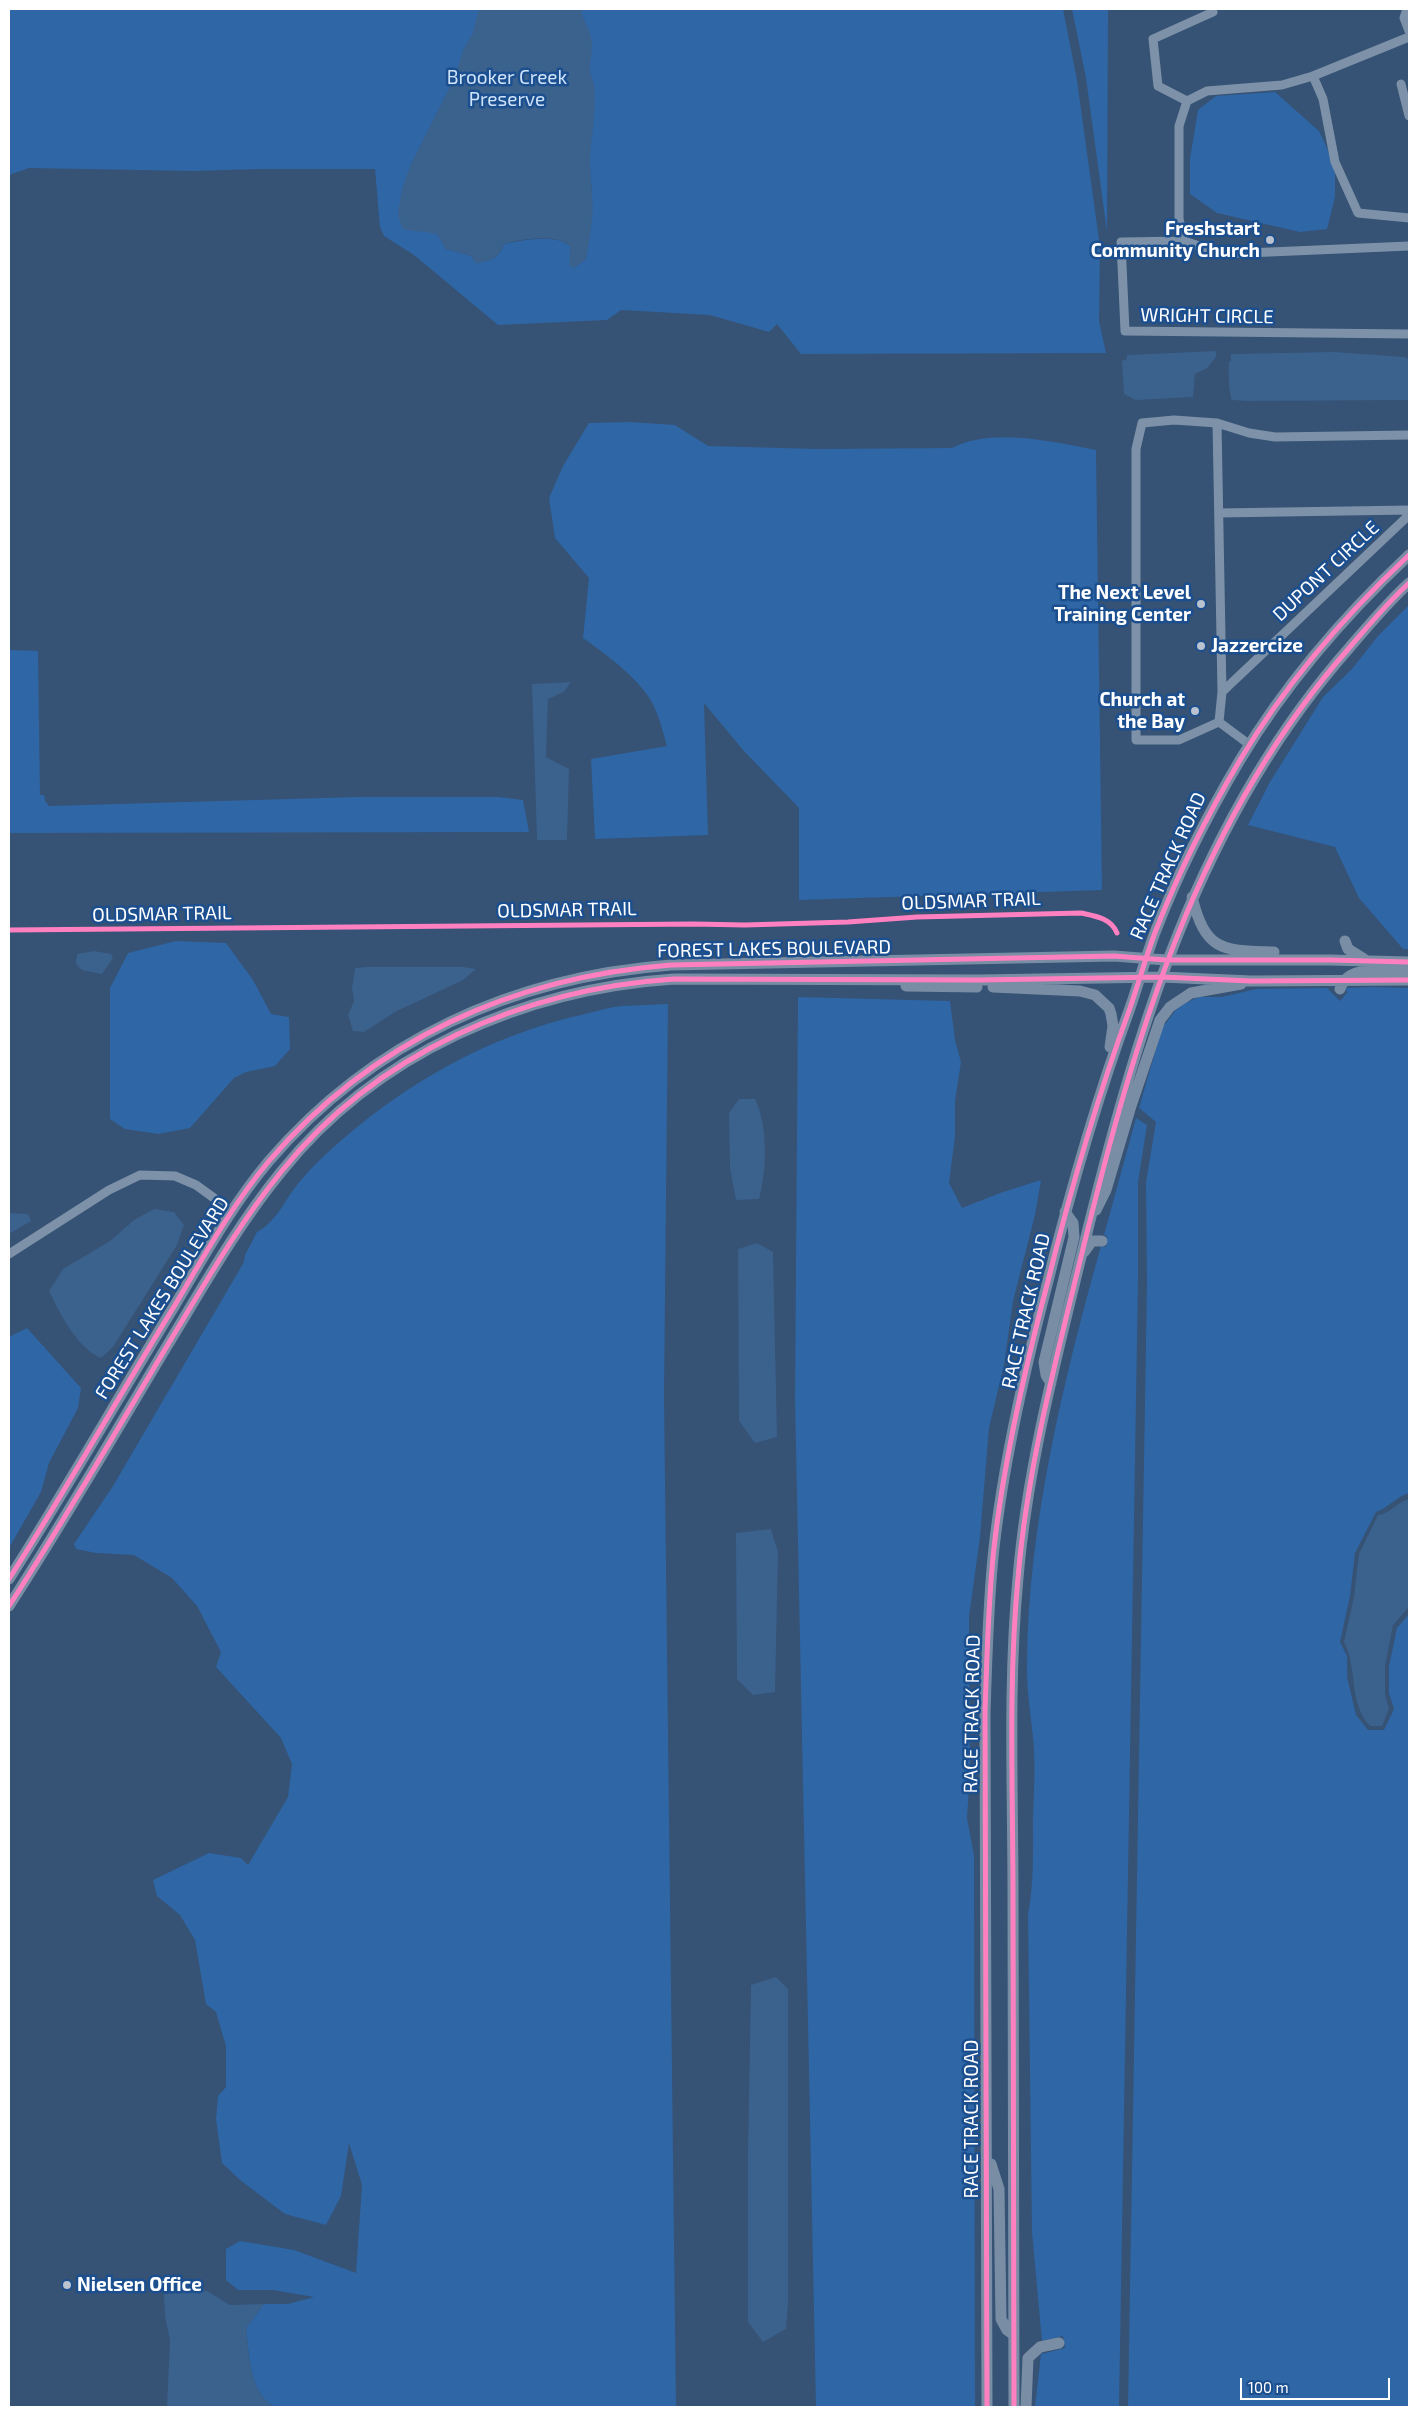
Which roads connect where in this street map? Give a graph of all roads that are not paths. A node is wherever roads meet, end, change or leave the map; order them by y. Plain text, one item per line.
1 (1212, 9) edge
2 (1407, 9) edge
3 (1409, 31) edge
4 (1409, 37) edge
5 (1313, 76) junction
6 (1401, 84) dead end
7 (1187, 101) junction
8 (1409, 116) edge
9 (1409, 218) edge
10 (1184, 241) junction
11 (1409, 246) edge
12 (1409, 334) edge
13 (1218, 423) junction
14 (1409, 435) edge
15 (1409, 510) edge
16 (1219, 514) junction
17 (1409, 515) edge
18 (1409, 555) edge
19 (1409, 583) edge
20 (1222, 692) junction
21 (1219, 722) junction
22 (1250, 745) junction
23 (1192, 897) junction
24 (1345, 941) dead end
25 (1146, 957) junction
26 (1166, 960) junction
27 (1330, 960) junction
28 (1371, 961) junction
29 (1409, 962) edge
30 (1409, 972) edge
31 (1162, 977) junction
32 (1140, 978) junction
33 (822, 979) junction
34 (1409, 980) edge
35 (1251, 981) junction
36 (1341, 987) junction
37 (1107, 1068) junction
38 (232, 1211) junction
39 (1066, 1212) junction
40 (1090, 1218) junction
41 (1102, 1241) dead end
42 (9, 1254) edge
43 (1080, 1258) junction
44 (1051, 1383) junction
45 (9, 1579) edge
46 (9, 1606) edge
47 (987, 2152) junction
48 (1014, 2335) junction
49 (1059, 2343) dead end
50 (987, 2407) edge
51 (1014, 2407) edge
52 (1026, 2407) edge

1 - 7 street
2 - 3 street
4 - 5 street
5 - 7 street
5 - 9 street
6 - 8 street
7 - 10 street
10 - 11 street, WRIGHT CIRCLE
10 - 12 street, WRIGHT CIRCLE
13 - 14 street
13 - 16 street
13 - 21 street
15 - 16 street, DUPONT CIRCLE
16 - 20 street
17 - 20 street, DUPONT CIRCLE
18 - 22 main road, RACE TRACK ROAD
19 - 23 main road, RACE TRACK ROAD
20 - 21 street
21 - 22 street
22 - 25 main road, RACE TRACK ROAD
23 - 26 main road, RACE TRACK ROAD
23 - 27 main road
24 - 28 main road
25 - 26 main road, FOREST LAKES BOULEVARD
25 - 32 main road, RACE TRACK ROAD
25 - 38 main road, FOREST LAKES BOULEVARD
26 - 27 main road, FOREST LAKES BOULEVARD
26 - 31 main road, RACE TRACK ROAD
27 - 28 main road, FOREST LAKES BOULEVARD
28 - 29 main road, FOREST LAKES BOULEVARD
30 - 36 main road
31 - 32 main road, FOREST LAKES BOULEVARD
31 - 35 main road, FOREST LAKES BOULEVARD
31 - 40 main road, RACE TRACK ROAD
32 - 33 main road, FOREST LAKES BOULEVARD
32 - 37 main road, RACE TRACK ROAD
33 - 37 main road
33 - 46 main road, FOREST LAKES BOULEVARD
34 - 36 main road, FOREST LAKES BOULEVARD
35 - 36 main road, FOREST LAKES BOULEVARD
35 - 40 main road
37 - 39 main road, RACE TRACK ROAD
38 - 42 street
38 - 45 main road, FOREST LAKES BOULEVARD
39 - 44 main road
39 - 47 main road, RACE TRACK ROAD
40 - 43 main road, RACE TRACK ROAD
41 - 43 main road
43 - 44 main road, RACE TRACK ROAD
44 - 48 main road, RACE TRACK ROAD
47 - 48 main road
47 - 50 main road, RACE TRACK ROAD
48 - 51 main road, RACE TRACK ROAD
49 - 52 main road

